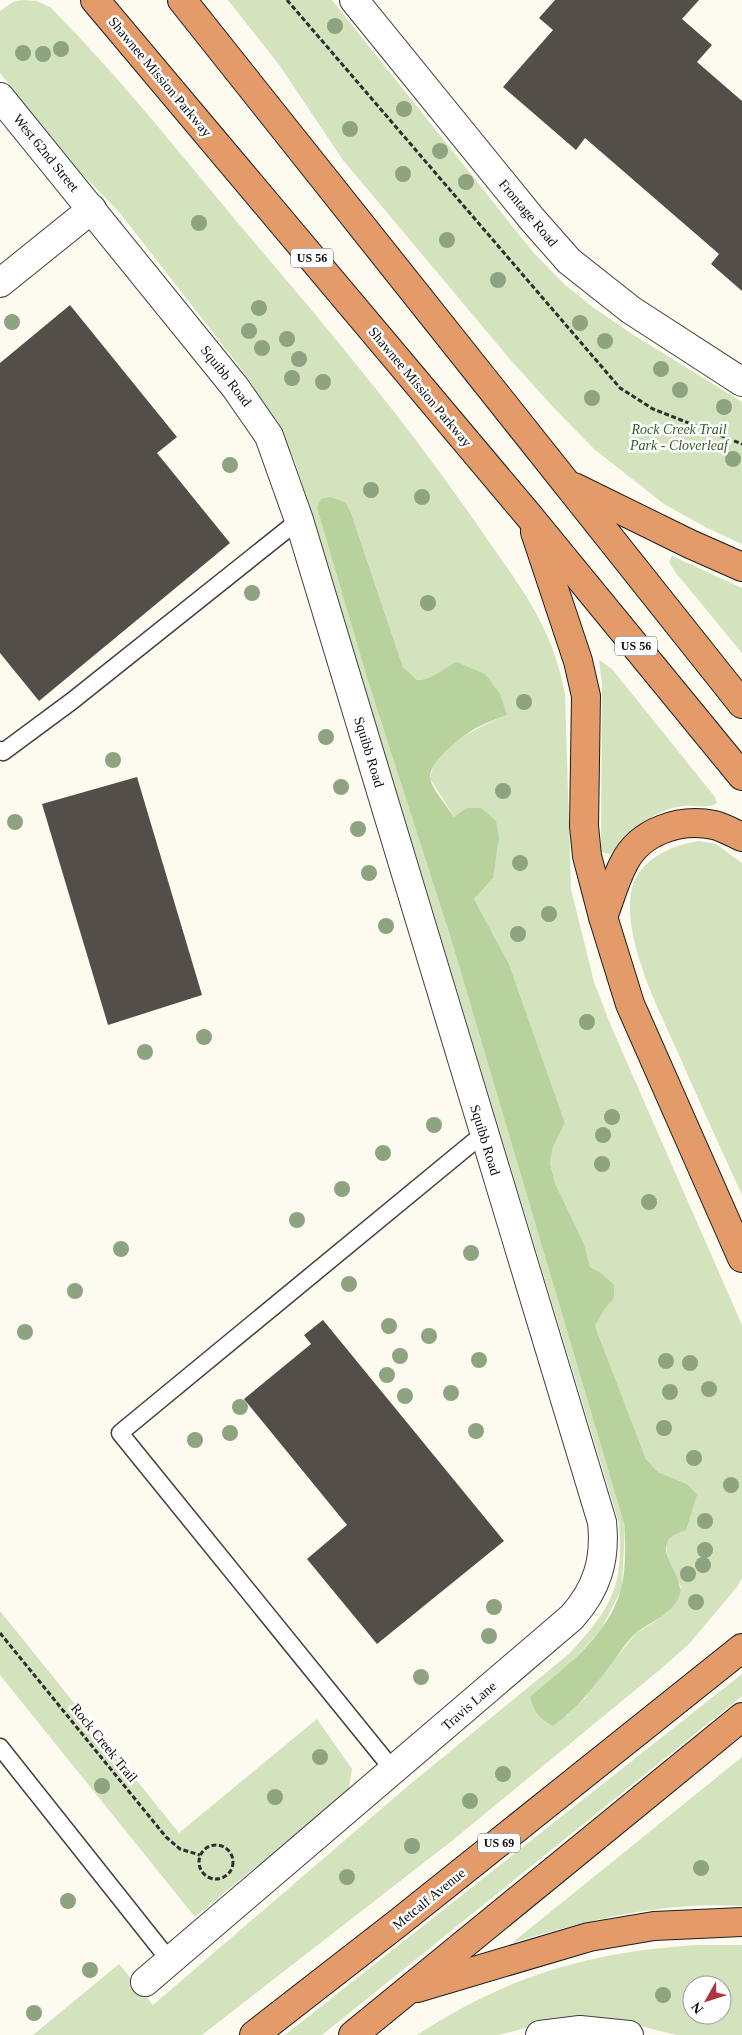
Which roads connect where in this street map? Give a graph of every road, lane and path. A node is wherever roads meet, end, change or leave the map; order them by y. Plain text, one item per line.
1 (95, 0) edge
2 (182, 0) edge
3 (287, 0) edge
4 (354, 0) edge
5 (0, 97) edge
6 (92, 209) junction
7 (0, 283) edge
8 (742, 382) edge
9 (742, 444) edge
10 (566, 483) junction
11 (529, 516) junction
12 (299, 520) junction
13 (742, 567) edge
14 (742, 704) edge
15 (0, 750) edge
16 (742, 776) edge
17 (742, 837) edge
18 (603, 917) junction
19 (483, 1134) junction
20 (742, 1258) edge
21 (547, 1345) joint
22 (0, 1633) edge
23 (740, 1645) edge
24 (742, 1717) edge
25 (0, 1747) edge
26 (394, 1771) junction
27 (200, 1855) junction
28 (742, 1922) edge
29 (170, 1961) junction
30 (145, 1982) dead end
31 (407, 1990) junction
32 (254, 2035) edge
33 (353, 2035) edge
34 (540, 2035) edge
35 (629, 2035) edge

1 - 11 highway, Shawnee Mission Parkway / US 56
2 - 10 highway
3 - 9 path
4 - 8 street, Frontage Road
5 - 6 street, West 62nd Street
6 - 7 street
6 - 12 street, Squibb Road
10 - 13 highway
10 - 14 highway
11 - 16 highway, Shawnee Mission Parkway / US 56
11 - 18 highway
12 - 15 lane
12 - 19 street, Squibb Road
17 - 18 highway
18 - 20 highway
19 - 21 street, Squibb Road
19 - 26 lane
21 - 26 street, Travis Lane
22 - 27 path, Rock Creek Trail
23 - 32 highway, Metcalf Avenue / US 69
24 - 31 highway
25 - 29 lane
26 - 29 street, Travis Lane
27 - 27 path
28 - 31 highway
29 - 30 street, Travis Lane
31 - 33 highway
34 - 35 street

